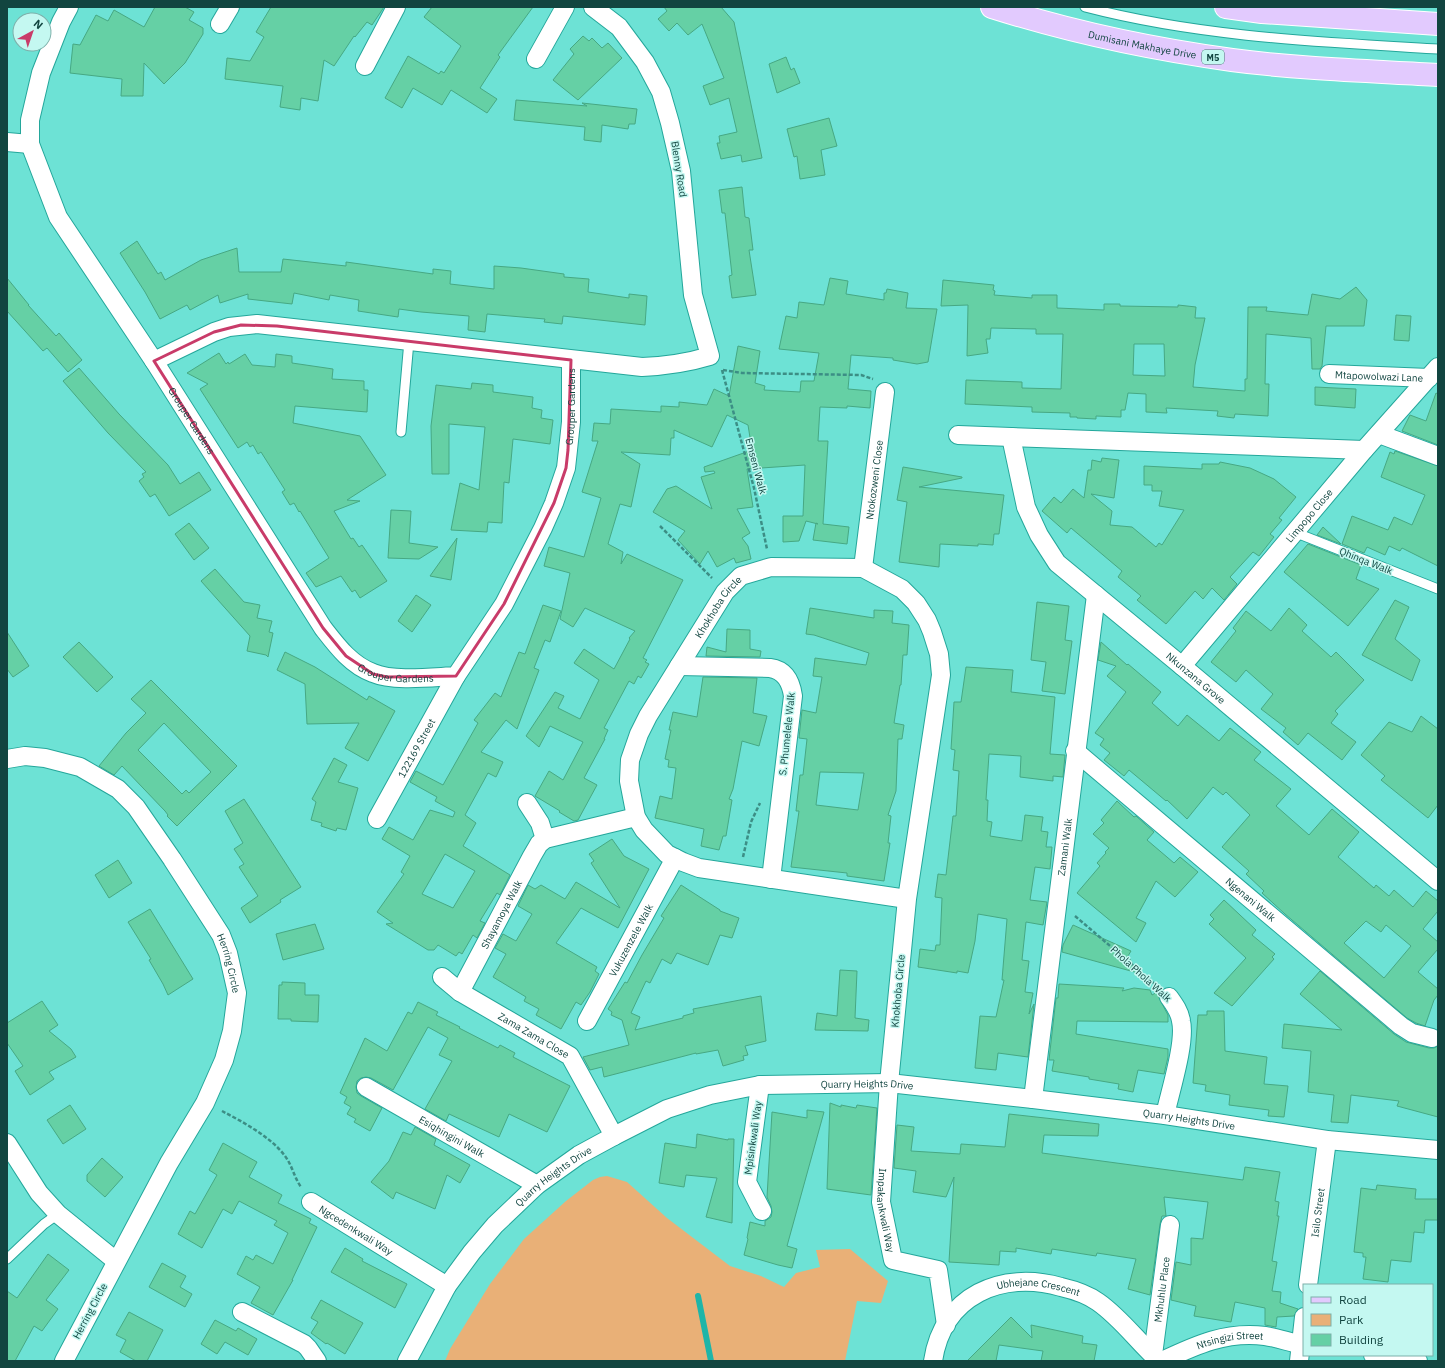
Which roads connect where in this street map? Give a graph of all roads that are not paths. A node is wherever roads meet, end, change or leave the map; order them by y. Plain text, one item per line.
1 (68, 7) edge
2 (230, 7) edge
3 (396, 7) edge
4 (565, 7) edge
5 (593, 7) edge
6 (992, 7) edge
7 (1085, 7) edge
8 (1226, 7) edge
9 (220, 24) dead end
10 (1438, 24) edge
11 (1438, 49) edge
12 (536, 59) dead end
13 (365, 66) dead end
14 (1438, 75) edge
15 (7, 142) edge
16 (30, 144) junction
17 (409, 341) junction
18 (710, 356) joint
19 (571, 360) junction
20 (154, 361) junction
21 (1433, 373) edge
22 (1329, 374) dead end
23 (885, 392) road end
24 (401, 432) dead end
25 (1379, 434) junction
26 (958, 435) dead end
27 (1011, 437) junction
28 (1364, 450) junction
29 (1438, 456) edge
30 (1294, 532) junction
31 (863, 568) junction
32 (1438, 589) edge
33 (1096, 595) junction
34 (679, 666) junction
35 (1182, 666) junction
36 (456, 676) junction
37 (1075, 751) junction
38 (7, 758) edge
39 (527, 803) dead end
40 (636, 817) junction
41 (377, 819) dead end
42 (545, 838) junction
43 (675, 858) junction
44 (771, 879) junction
45 (1438, 881) edge
46 (907, 899) junction
47 (442, 977) dead end
48 (460, 992) junction
49 (1169, 997) road end
50 (586, 1021) dead end
51 (1432, 1038) dead end
52 (889, 1083) junction
53 (760, 1085) junction
54 (366, 1087) dead end
55 (1033, 1099) junction
56 (1165, 1115) junction
57 (614, 1136) junction
58 (1327, 1140) junction
59 (7, 1143) edge
60 (1438, 1150) edge
61 (537, 1185) junction
62 (311, 1202) road end
63 (762, 1211) dead end
64 (58, 1214) junction
65 (1170, 1225) dead end
66 (7, 1259) edge
67 (116, 1261) junction
68 (1308, 1284) edge
69 (447, 1286) junction
70 (242, 1312) dead end
71 (946, 1325) junction
72 (1303, 1328) edge
73 (1301, 1350) edge
74 (1380, 1356) edge
75 (1158, 1359) edge
76 (64, 1361) edge
77 (317, 1361) edge
78 (407, 1361) edge
79 (933, 1361) edge
80 (1418, 1361) edge

1 - 16 street
2 - 9 street
3 - 13 street
4 - 12 street
5 - 18 street, Blenny Road
6 - 14 main road, Dumisani Makhaye Drive / M5
7 - 11 lane
8 - 10 main road
15 - 16 street
16 - 20 street, Grouper Gardens
17 - 19 street, Grouper Gardens
17 - 20 street, Grouper Gardens
17 - 24 lane
18 - 19 street, Grouper Gardens
19 - 36 street, Grouper Gardens
20 - 36 street, Grouper Gardens
21 - 22 street, Mtapowolwazi Lane
21 - 25 street, Limpopo Close
23 - 31 street, Ntokozweni Close
25 - 28 street, Limpopo Close
25 - 29 street
26 - 27 street
27 - 28 street
27 - 33 street, Nkunzana Grove
28 - 30 street, Limpopo Close
30 - 32 lane, Qhinqa Walk
30 - 35 street, Limpopo Close
31 - 34 street, Khokhoba Circle
31 - 46 street, Khokhoba Circle
33 - 35 street, Nkunzana Grove
33 - 37 street, Zamani Walk
34 - 40 street, Khokhoba Circle
34 - 44 street, S. Phumelele Walk
35 - 45 street, Nkunzana Grove
36 - 41 street, 122169 Street
37 - 51 street, Ngenani Walk
37 - 55 street, Zamani Walk
38 - 67 street, Herring Circle
39 - 42 street
40 - 42 street
40 - 43 street, Khokhoba Circle
42 - 48 street, Shayamoya Walk
43 - 44 street, Khokhoba Circle
43 - 50 street, Vukuzenzele Walk
44 - 46 street, Khokhoba Circle
46 - 52 street, Khokhoba Circle
47 - 48 street, Zama Zama Close
48 - 57 street, Zama Zama Close
49 - 56 street, Phola Phola Walk
52 - 53 street, Quarry Heights Drive
52 - 55 street, Quarry Heights Drive
52 - 71 street, Impakankwali Way
53 - 57 street, Quarry Heights Drive
53 - 63 street, Mpisinkwali Way
54 - 61 street, Esiqhingini Walk
55 - 56 street, Quarry Heights Drive
56 - 58 street, Quarry Heights Drive
57 - 61 street, Quarry Heights Drive
58 - 60 street, Quarry Heights Drive
58 - 68 street, Isilo Street
59 - 64 street
61 - 69 street, Quarry Heights Drive
62 - 69 street, Ngcedenkwali Way
64 - 66 lane
64 - 67 street
65 - 75 street, Mkhuhlu Place
67 - 76 street, Herring Circle
69 - 78 street, Quarry Heights Drive
70 - 77 street
71 - 75 street, Ubhejane Crescent
71 - 79 street, Ubhejane Crescent
72 - 73 street
73 - 75 street, Ntsingizi Street
74 - 80 street

